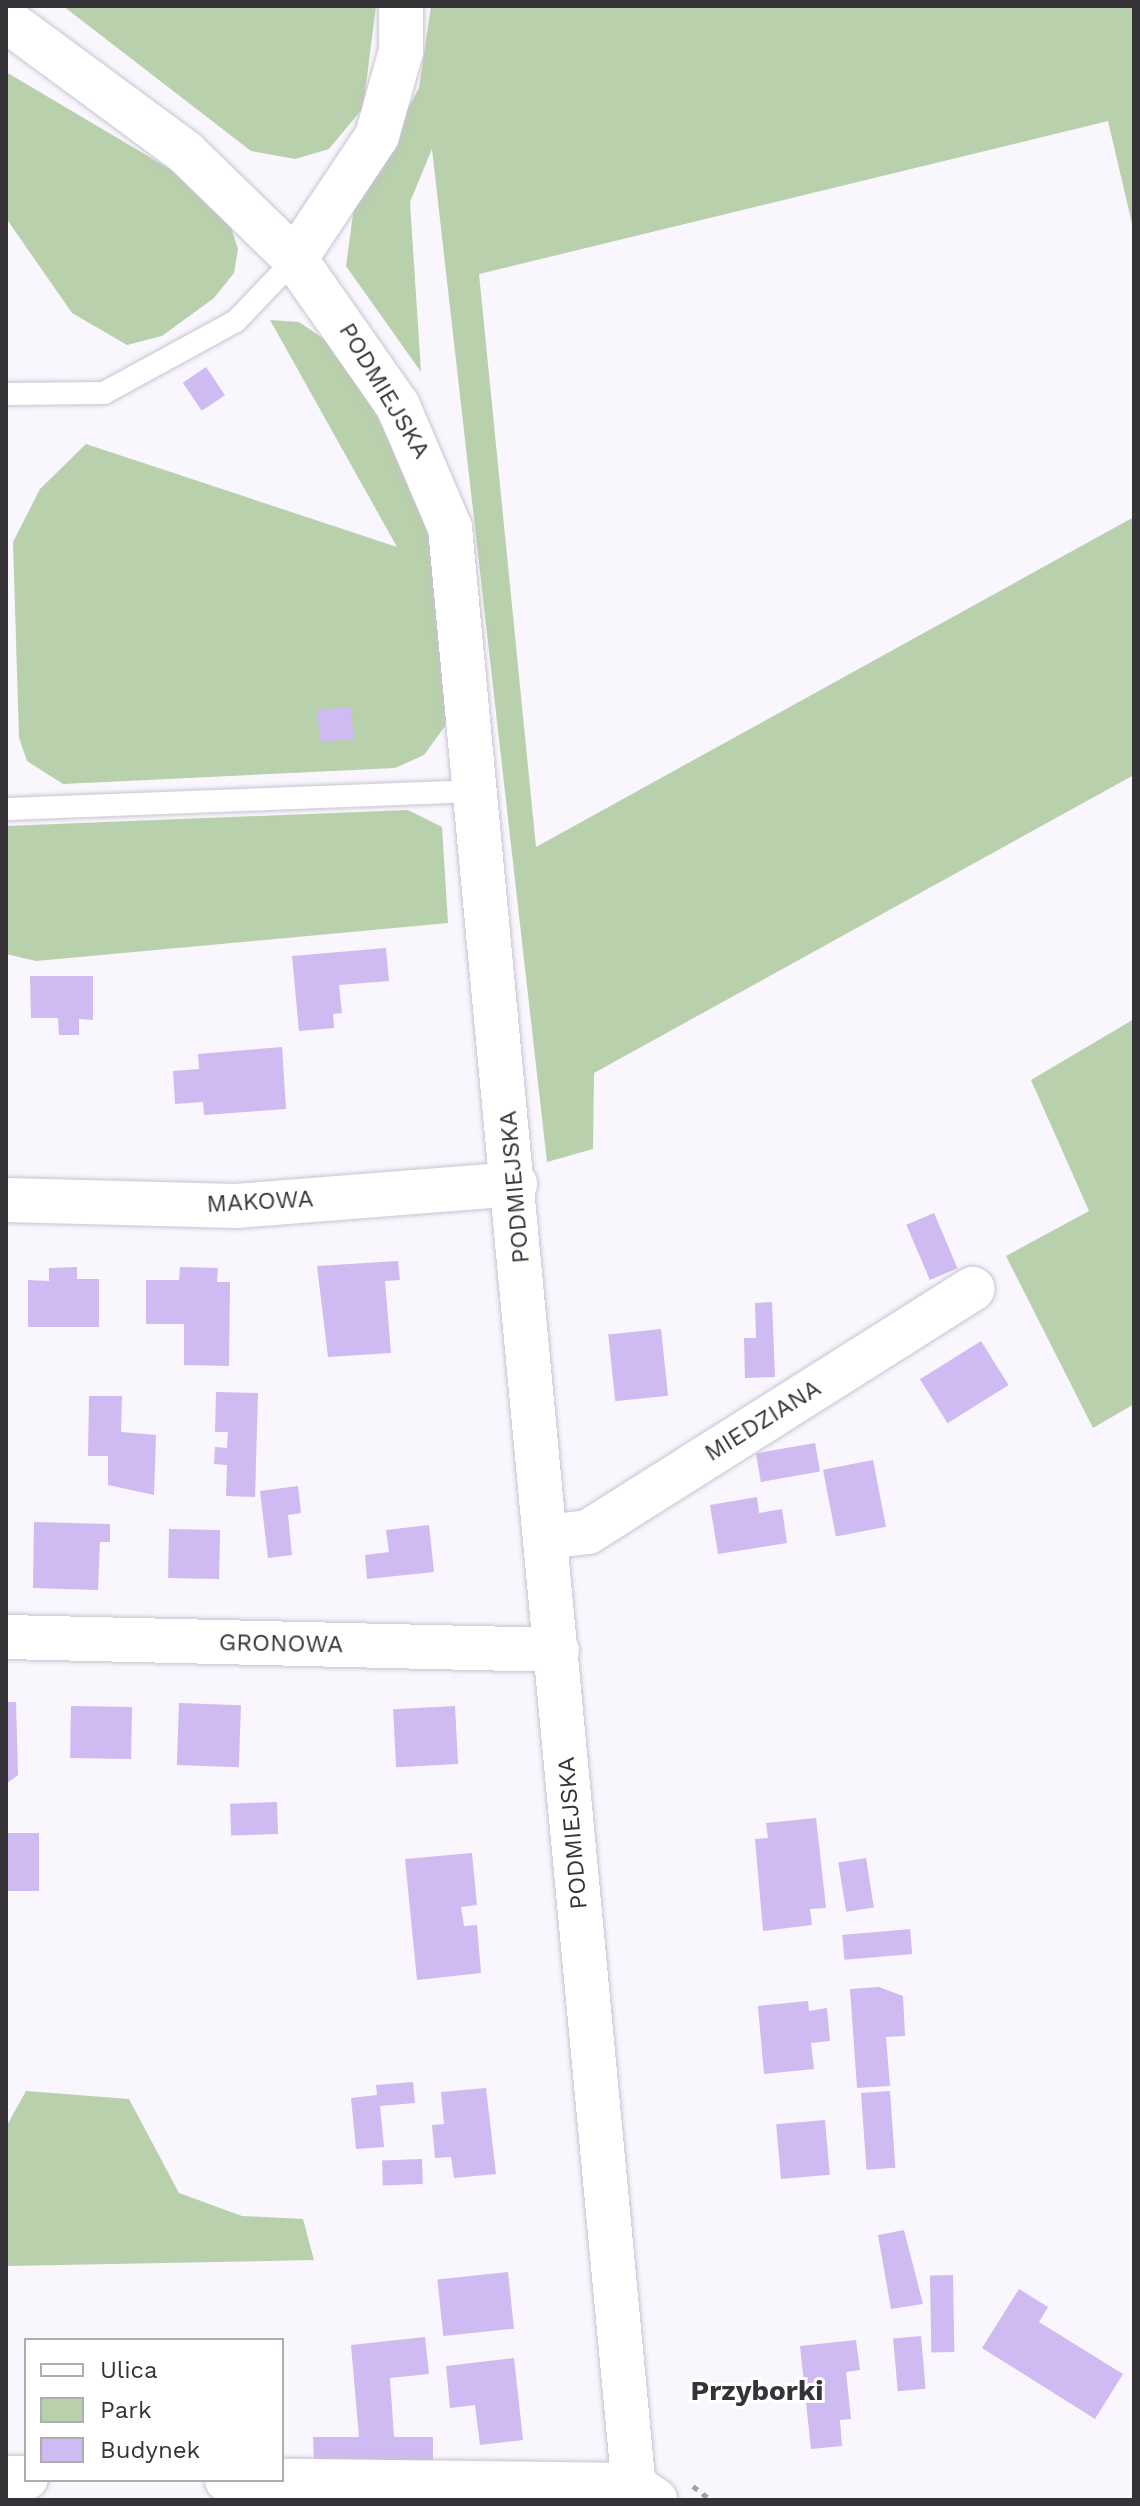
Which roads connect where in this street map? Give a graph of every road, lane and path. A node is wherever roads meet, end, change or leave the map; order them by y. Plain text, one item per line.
1 (401, 6) edge
2 (14, 32) edge
3 (295, 259) junction
4 (6, 394) edge
5 (479, 791) junction
6 (6, 809) edge
7 (515, 1184) junction
8 (6, 1200) edge
9 (973, 1289) dead end
10 (547, 1537) junction
11 (6, 1637) edge
12 (557, 1650) junction
13 (282, 2482) edge
14 (641, 2495) edge

1 - 3 street
2 - 3 street, PODMIEJSKA
3 - 4 lane
3 - 5 street, PODMIEJSKA
5 - 6 lane
5 - 7 street, PODMIEJSKA
7 - 8 street, MAKOWA
7 - 10 street, PODMIEJSKA
9 - 10 street, MIEDZIANA
10 - 12 street, PODMIEJSKA
11 - 12 street, GRONOWA
12 - 14 street, PODMIEJSKA
13 - 14 street

